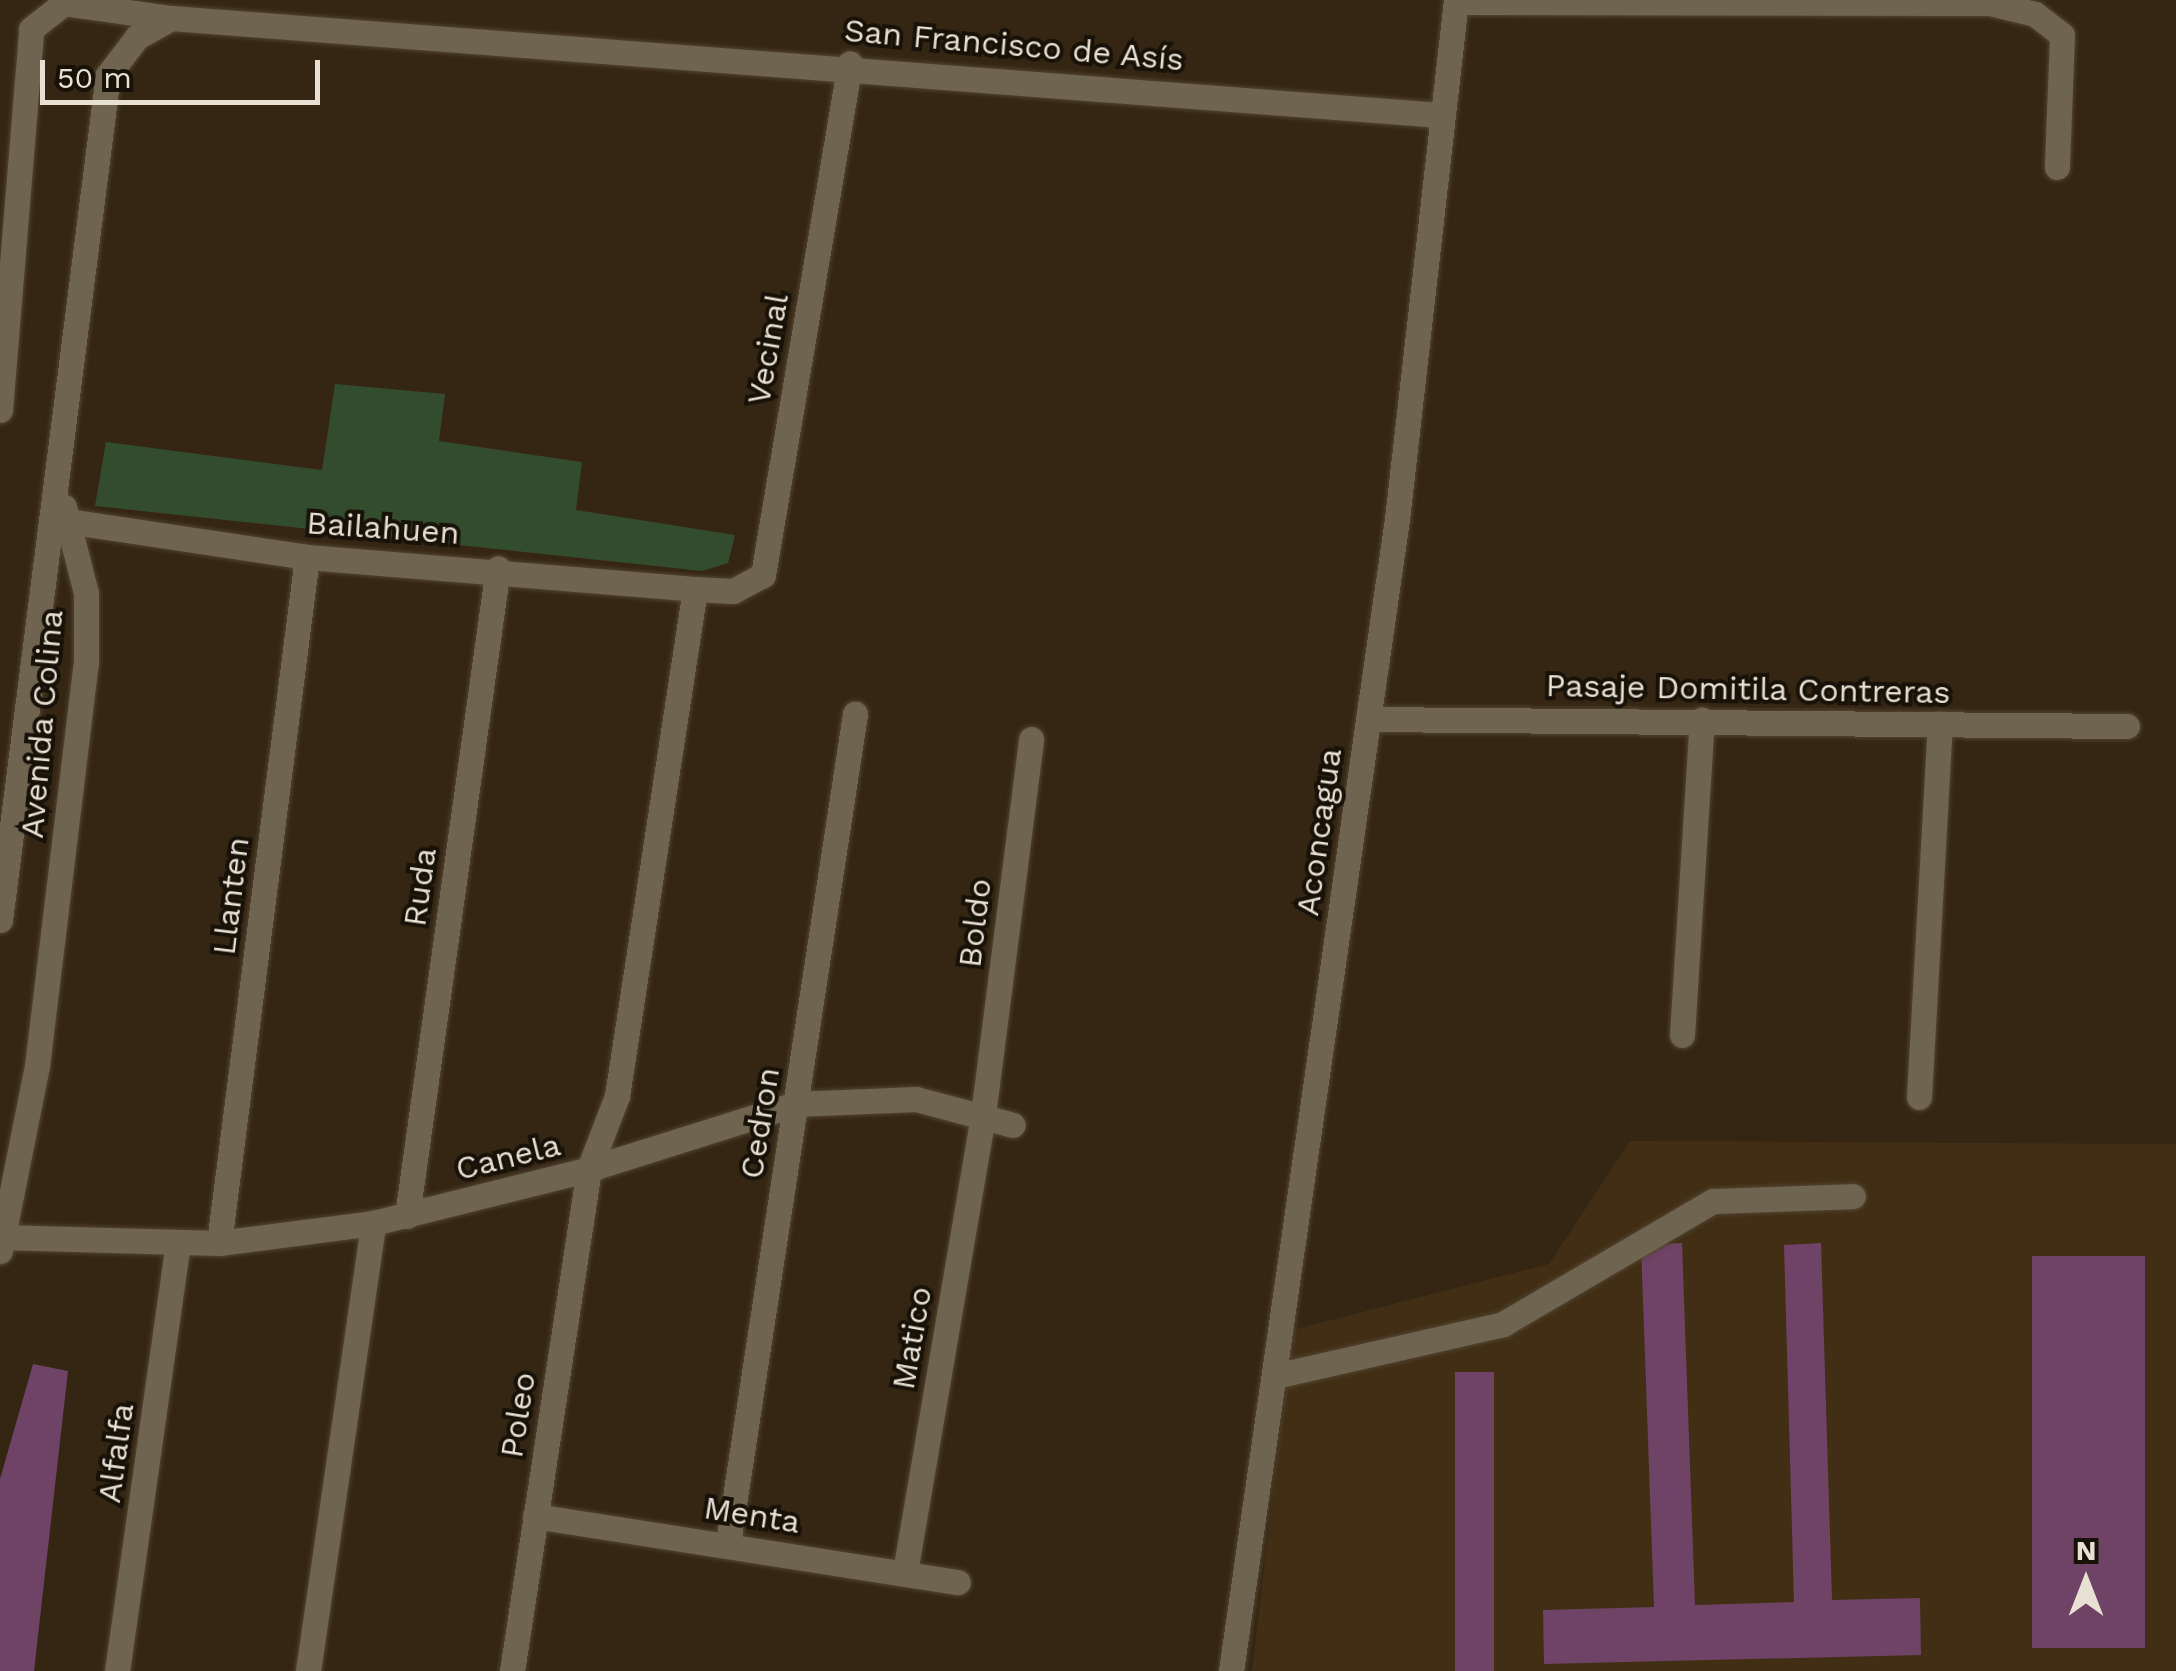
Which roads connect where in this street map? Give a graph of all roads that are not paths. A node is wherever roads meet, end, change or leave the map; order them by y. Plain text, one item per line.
1 (1456, 1) edge
2 (171, 18) junction
3 (850, 64) junction
4 (1440, 115) junction
5 (2058, 167) dead end
6 (0, 410) edge
7 (55, 473) junction
8 (67, 520) junction
9 (307, 557) junction
10 (498, 568) junction
11 (695, 590) junction
12 (855, 714) dead end
13 (1368, 718) junction
14 (1702, 720) junction
15 (1940, 724) junction
16 (2128, 726) dead end
17 (1030, 739) dead end
18 (0, 920) edge
19 (1682, 1035) dead end
20 (1918, 1098) dead end
21 (795, 1104) junction
22 (983, 1115) junction
23 (1013, 1125) dead end
24 (590, 1170) junction
25 (1853, 1196) dead end
26 (407, 1216) junction
27 (373, 1223) junction
28 (3, 1242) edge
29 (178, 1243) junction
30 (219, 1243) junction
31 (1275, 1376) junction
32 (534, 1516) junction
33 (728, 1543) junction
34 (905, 1572) junction
35 (958, 1582) dead end
36 (118, 1671) edge
37 (308, 1671) edge
38 (512, 1671) edge
39 (1232, 1671) edge

1 - 4 street, Aconcagua
1 - 5 street
2 - 3 street, San Francisco de Asís
2 - 6 street, San Francisco de Asís
2 - 7 street
3 - 4 street, San Francisco de Asís
3 - 11 street, Vecinal
4 - 13 street, Aconcagua
7 - 8 street, Avenida Colina
7 - 18 street, Avenida Colina
8 - 9 street, Bailahuen
8 - 28 street, Avenida Colina
9 - 10 street, Bailahuen
9 - 30 street, Llanten
10 - 11 street, Bailahuen
10 - 26 street, Ruda
11 - 24 street
12 - 21 street, Cedron
13 - 14 street, Pasaje Domitila Contreras
13 - 31 street, Aconcagua
14 - 15 street, Pasaje Domitila Contreras
14 - 19 street
15 - 16 street, Pasaje Domitila Contreras
15 - 20 street
17 - 22 street, Boldo
21 - 22 street, Canela
21 - 24 street, Canela
21 - 33 street, Cedron
22 - 23 street, Canela
22 - 34 street, Matico
24 - 26 street, Canela
24 - 32 street, Poleo
25 - 31 street
26 - 27 street, Canela
27 - 30 street, Canela
27 - 37 street
28 - 29 street, Canela
29 - 30 street, Canela
29 - 36 street, Alfalfa
31 - 39 street, Aconcagua
32 - 33 street, Menta
32 - 38 street, Poleo
33 - 34 street, Menta
34 - 35 street, Menta

